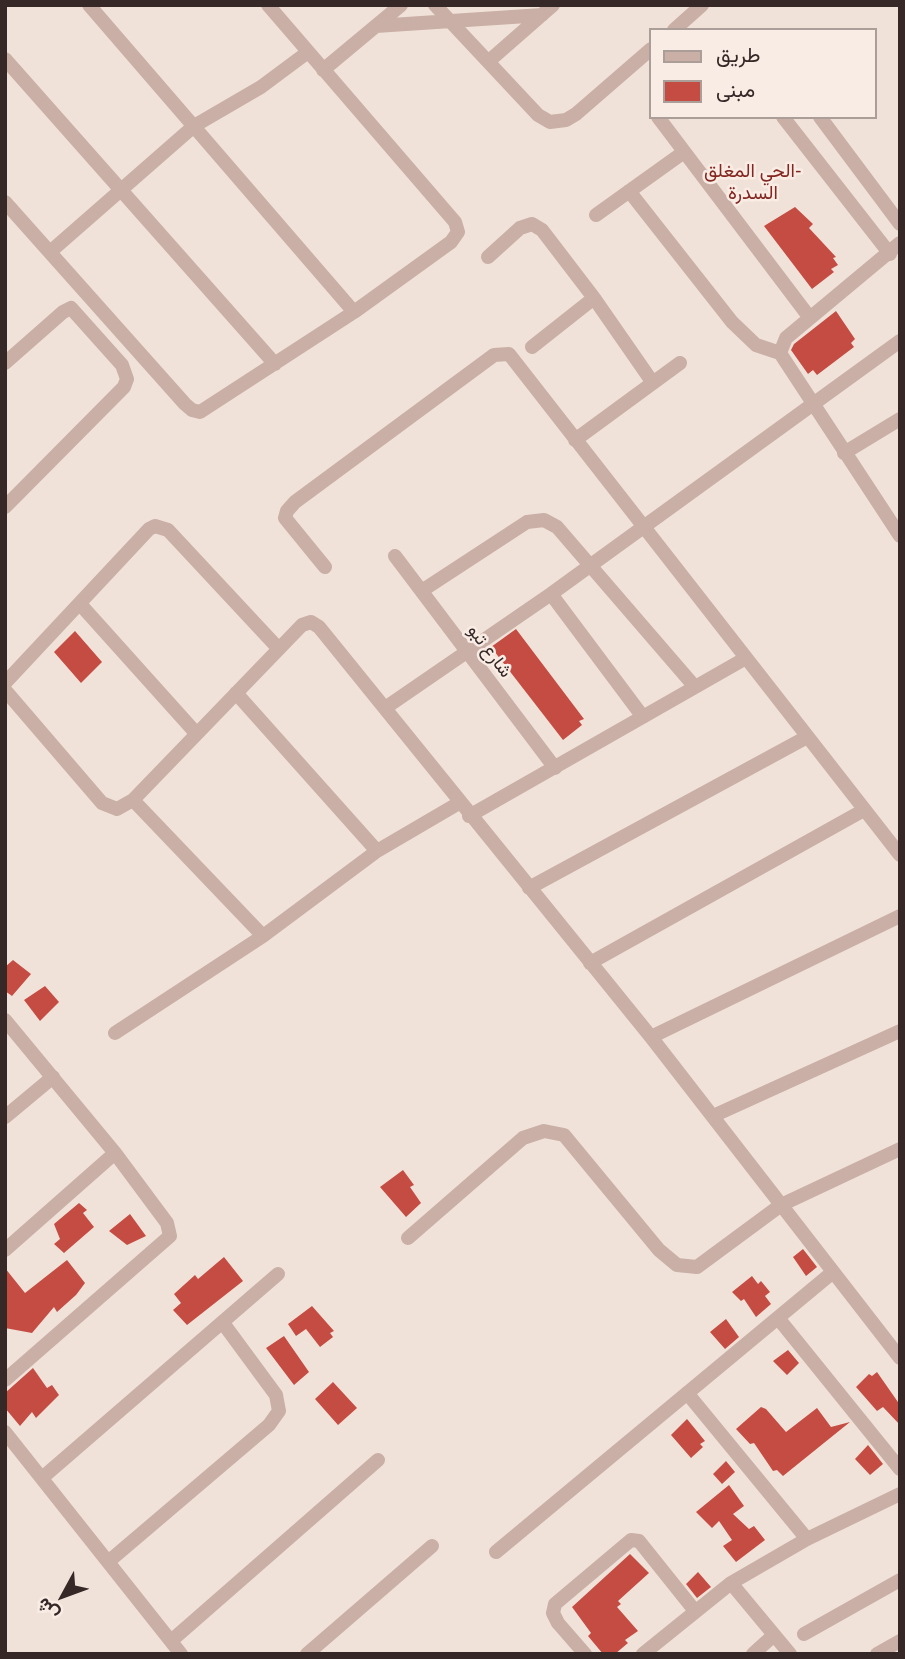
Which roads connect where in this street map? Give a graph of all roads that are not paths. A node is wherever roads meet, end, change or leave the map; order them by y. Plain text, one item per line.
1 (89, 5) edge
2 (268, 5) edge
3 (401, 5) edge
4 (435, 5) edge
5 (702, 5) edge
6 (547, 10) edge
7 (451, 21) junction
8 (376, 26) junction
9 (676, 28) edge
10 (650, 50) edge
11 (308, 52) junction
12 (5, 59) edge
13 (489, 61) junction
14 (323, 70) junction
15 (659, 119) edge
16 (785, 119) edge
17 (821, 119) edge
18 (194, 126) junction
19 (684, 152) junction
20 (120, 190) junction
21 (629, 191) junction
22 (5, 202) edge
23 (596, 215) dead end
24 (900, 225) edge
25 (900, 243) edge
26 (50, 252) junction
27 (890, 254) junction
28 (488, 257) dead end
29 (594, 298) junction
30 (354, 312) junction
31 (810, 318) junction
32 (900, 341) edge
33 (532, 348) dead end
34 (780, 353) junction
35 (5, 363) edge
36 (275, 363) junction
37 (680, 363) dead end
38 (653, 383) junction
39 (813, 406) junction
40 (900, 419) edge
41 (575, 440) junction
42 (844, 453) junction
43 (5, 507) edge
44 (642, 528) junction
45 (900, 536) edge
46 (395, 556) dead end
47 (590, 565) junction
48 (324, 567) dead end
49 (423, 590) junction
50 (551, 594) junction
51 (79, 604) junction
52 (278, 648) junction
53 (467, 652) junction
54 (746, 658) junction
55 (5, 683) edge
56 (695, 687) junction
57 (5, 690) edge
58 (236, 693) junction
59 (385, 708) junction
60 (643, 717) junction
61 (195, 732) junction
62 (807, 737) junction
63 (555, 768) junction
64 (133, 800) junction
65 (459, 803) junction
66 (864, 810) junction
67 (470, 816) junction
68 (377, 851) junction
69 (900, 855) edge
70 (529, 888) junction
71 (900, 916) edge
72 (263, 936) junction
73 (590, 963) junction
74 (5, 1020) edge
75 (900, 1031) edge
76 (115, 1032) dead end
77 (651, 1037) junction
78 (53, 1077) junction
79 (713, 1116) junction
80 (5, 1117) edge
81 (900, 1149) edge
82 (115, 1153) junction
83 (781, 1205) junction
84 (408, 1238) dead end
85 (5, 1250) edge
86 (833, 1272) junction
87 (278, 1274) dead end
88 (778, 1318) junction
89 (223, 1323) junction
90 (900, 1358) edge
91 (5, 1380) edge
92 (687, 1392) junction
93 (5, 1432) edge
94 (378, 1460) dead end
95 (900, 1469) edge
96 (42, 1478) junction
97 (900, 1494) edge
98 (807, 1539) junction
99 (432, 1546) dead end
100 (496, 1552) dead end
101 (108, 1562) junction
102 (900, 1580) edge
103 (730, 1583) junction
104 (695, 1611) junction
105 (804, 1634) dead end
106 (774, 1635) junction
107 (171, 1641) junction
108 (900, 1641) edge
109 (181, 1654) edge
110 (307, 1654) edge
111 (585, 1654) edge
112 (643, 1654) edge
113 (752, 1654) edge
114 (790, 1654) edge
115 (877, 1654) edge

1 - 18 street
2 - 11 street
3 - 8 street
4 - 7 street
5 - 9 street
6 - 7 street
6 - 13 street
7 - 8 street
7 - 13 street
8 - 14 street
10 - 13 street
11 - 14 street
11 - 18 street
12 - 20 street
14 - 30 street
15 - 19 street
16 - 27 street
17 - 24 street
18 - 20 street
18 - 30 street
19 - 21 street
19 - 31 street
20 - 26 street
20 - 36 street
21 - 23 street
21 - 34 street
22 - 26 street
25 - 27 street
26 - 36 street
27 - 31 street
28 - 29 street
29 - 33 street
29 - 38 street
30 - 36 street
31 - 34 street
32 - 39 street
34 - 39 street
35 - 43 street
37 - 38 street
38 - 41 street
39 - 42 street
39 - 44 street
40 - 42 street
41 - 44 street
41 - 48 street
42 - 45 street
44 - 47 street
44 - 54 street
46 - 49 street, شارع تبو
47 - 49 street
47 - 50 street
47 - 56 street
49 - 53 street, شارع تبو
50 - 53 street
50 - 60 street
51 - 52 street
51 - 55 street
51 - 61 street
52 - 58 street
52 - 59 street
53 - 59 street
53 - 63 street, شارع تبو
54 - 56 street
54 - 62 street
56 - 60 street
57 - 64 street
58 - 61 street
58 - 68 street
59 - 65 street
60 - 63 street
61 - 64 street
62 - 66 street
62 - 70 street
63 - 67 street
64 - 72 street
65 - 67 street
65 - 68 street
66 - 69 street
66 - 73 street
67 - 70 street
68 - 72 street
70 - 73 street
71 - 77 street
72 - 76 street
73 - 77 street
74 - 78 street
75 - 79 street
77 - 79 street
78 - 80 street
78 - 82 street
79 - 83 street
81 - 83 street
82 - 85 street
82 - 91 street
83 - 84 street
83 - 86 street
86 - 88 street
86 - 90 street
87 - 89 street
88 - 92 street
88 - 95 street
89 - 96 street
89 - 101 street
92 - 98 street
92 - 100 street
93 - 96 street
94 - 107 street
96 - 101 street
97 - 98 street
98 - 103 street
99 - 110 street
101 - 107 street
102 - 105 street
103 - 104 street
103 - 106 street
104 - 111 street
104 - 112 street
106 - 113 street
106 - 114 street
107 - 109 street
108 - 115 street

